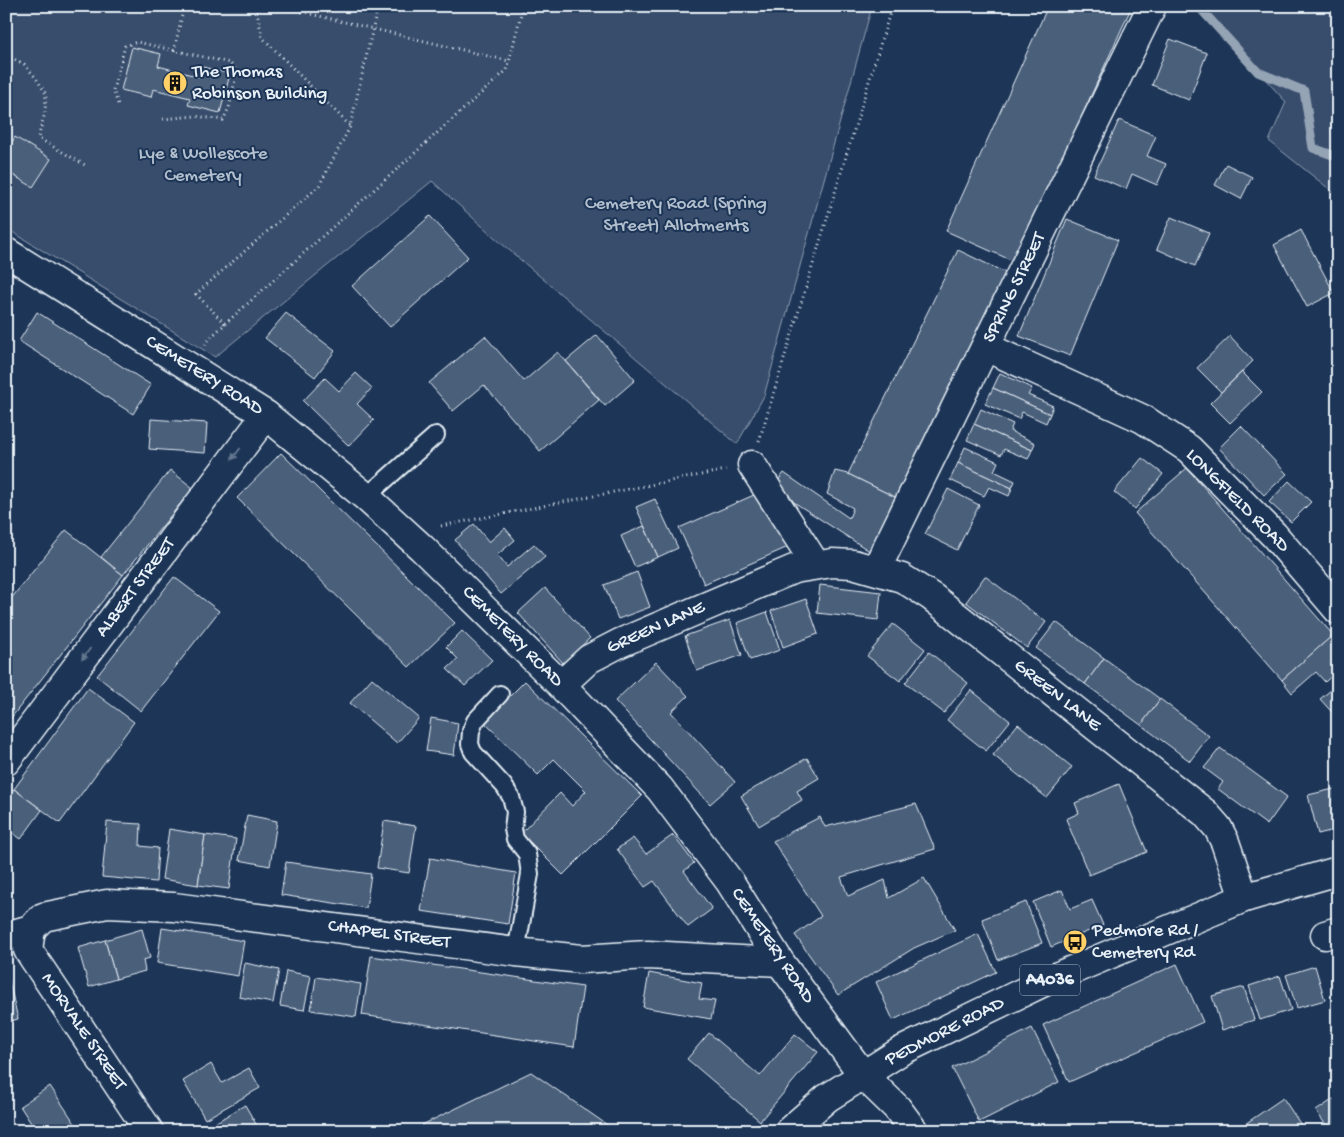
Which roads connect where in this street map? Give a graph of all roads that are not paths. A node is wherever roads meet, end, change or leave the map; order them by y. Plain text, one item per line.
1 (1152, 6) edge
2 (10, 260) edge
3 (986, 347) junction
4 (266, 415) junction
5 (436, 435) dead end
6 (752, 464) road end
7 (366, 497) junction
8 (816, 565) junction
9 (876, 570) junction
10 (1338, 610) edge
11 (561, 685) junction
12 (500, 694) dead end
13 (6, 761) edge
14 (1338, 871) edge
15 (1244, 898) junction
16 (19, 932) edge
17 (516, 952) junction
18 (780, 962) junction
19 (863, 1075) junction
20 (150, 1131) edge
21 (789, 1131) edge
22 (914, 1131) edge

1 - 3 main road, SPRING STREET
2 - 4 main road, CEMETERY ROAD
3 - 9 main road, SPRING STREET
3 - 10 main road, LONGFIELD ROAD
4 - 7 main road, CEMETERY ROAD
4 -> 13 main road, ALBERT STREET
5 - 7 lane
6 - 8 main road
7 - 11 main road, CEMETERY ROAD
8 - 9 main road, GREEN LANE
8 - 11 main road, GREEN LANE
9 - 15 main road, GREEN LANE
11 - 18 main road, CEMETERY ROAD
12 - 17 lane
14 - 15 main road, PEDMORE ROAD / A4036
15 - 19 main road, PEDMORE ROAD / A4036
16 - 17 main road, CHAPEL STREET
16 - 20 main road, MORVALE STREET
17 - 18 main road, CHAPEL STREET
18 - 19 main road, CEMETERY ROAD
19 - 21 main road, PEDMORE ROAD / A4036
19 - 22 main road, CEMETERY ROAD

